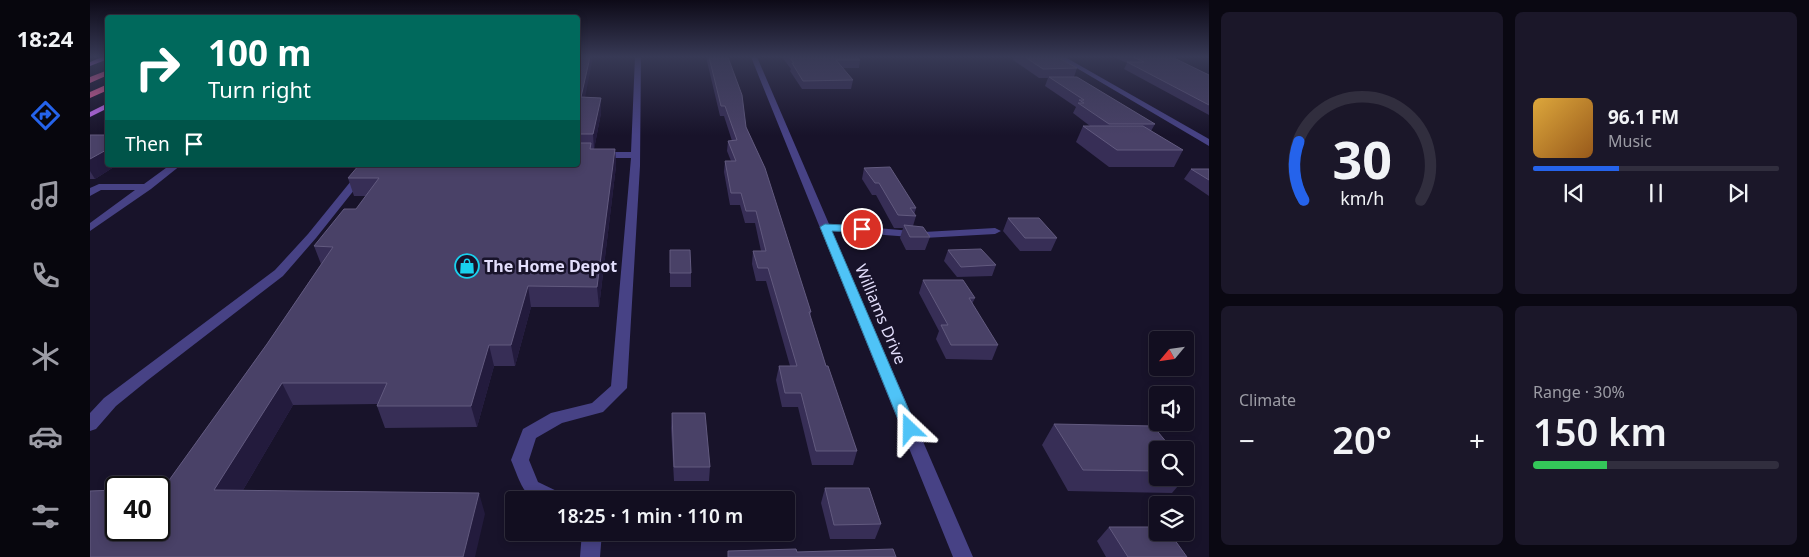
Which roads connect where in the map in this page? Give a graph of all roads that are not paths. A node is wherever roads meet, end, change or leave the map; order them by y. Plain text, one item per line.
1 (637, 83) edge
2 (765, 83) edge
3 (1106, 83) edge
4 (105, 88) edge
5 (90, 95) edge
6 (105, 107) edge
7 (90, 115) edge
8 (1209, 143) edge
9 (580, 155) edge
10 (634, 155) junction
11 (173, 167) edge
12 (367, 167) edge
13 (147, 186) junction
14 (90, 193) edge
15 (825, 227) junction
16 (90, 228) edge
17 (995, 231) dead end
18 (90, 424) edge
19 (539, 491) edge
20 (591, 541) edge
21 (590, 557) edge
22 (963, 557) edge

1 - 10 street
2 - 15 street, Williams Drive
3 - 8 street
4 - 5 highway
6 - 7 main road
9 - 10 street
10 - 19 street
11 - 13 street
12 - 18 street
13 - 14 street
13 - 16 street
15 - 17 street
15 - 22 street, Williams Drive
20 - 21 street

